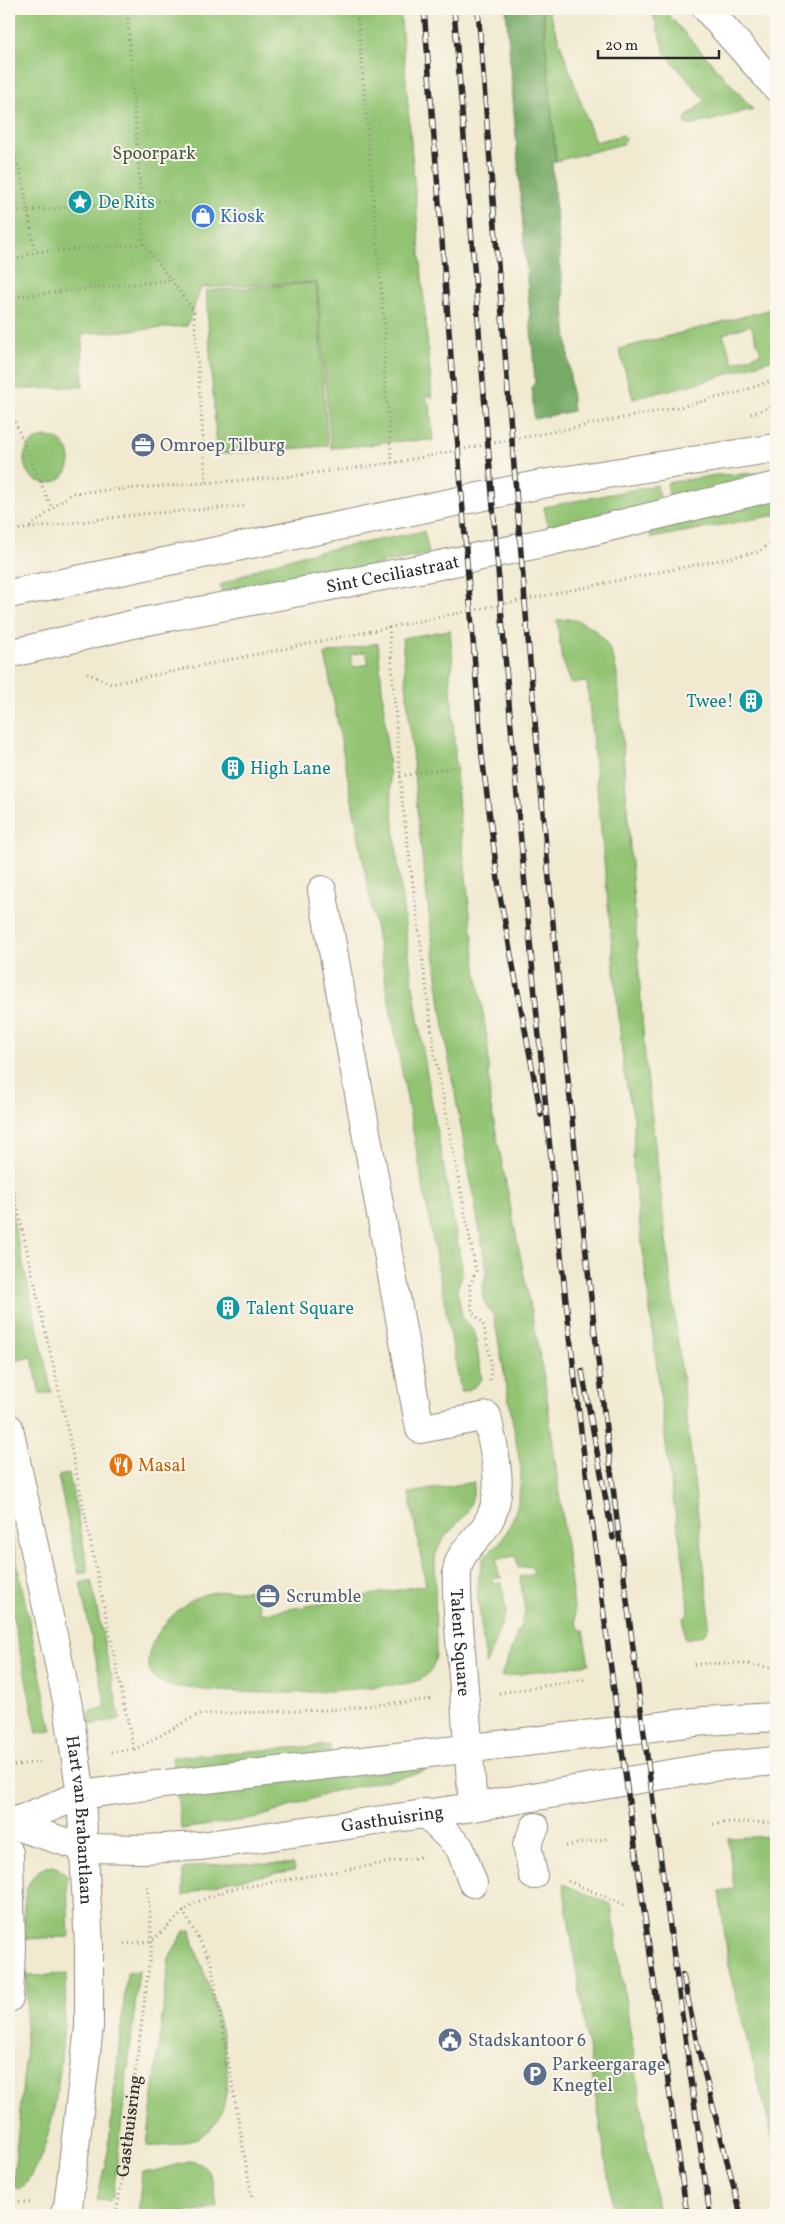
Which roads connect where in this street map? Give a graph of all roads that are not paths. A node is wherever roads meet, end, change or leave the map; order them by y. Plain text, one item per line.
1 (707, 9) edge
2 (773, 77) edge
3 (776, 448) edge
4 (776, 486) edge
5 (9, 594) edge
6 (9, 654) edge
7 (322, 890) dead end
8 (9, 1428) edge
9 (776, 1717) edge
10 (469, 1749) junction
11 (776, 1761) edge
12 (81, 1795) junction
13 (473, 1807) junction
14 (425, 1814) junction
15 (9, 1824) edge
16 (535, 1827) dead end
17 (85, 1848) junction
18 (9, 1853) edge
19 (533, 1875) dead end
20 (473, 1883) dead end
21 (9, 1998) edge
22 (64, 2215) edge

1 - 2 street
3 - 5 street
4 - 6 street, Sint Ceciliastraat
7 - 10 street, Talent Square
8 - 12 street, Hart van Brabantlaan
9 - 10 street, Gasthuisring
10 - 12 street, Gasthuisring
10 - 13 street, Talent Square
11 - 13 street, Gasthuisring
12 - 15 street, Gasthuisring
12 - 17 street, Hart van Brabantlaan
13 - 14 street, Gasthuisring
14 - 17 street, Gasthuisring
14 - 20 street
15 - 17 street, Gasthuisring
16 - 19 street
17 - 22 street, Hart van Brabantlaan
18 - 21 street

